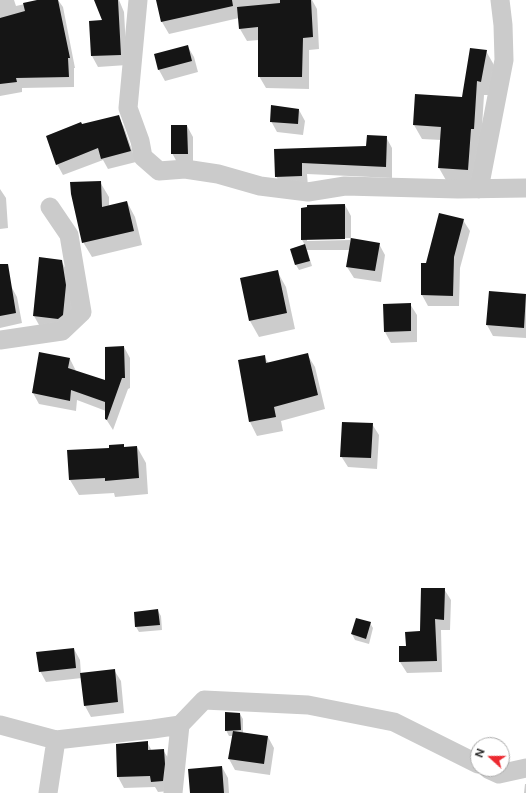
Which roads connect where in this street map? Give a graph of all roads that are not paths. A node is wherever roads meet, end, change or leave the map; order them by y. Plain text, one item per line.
1 (138, 0) edge
2 (500, 0) edge
3 (526, 188) edge
4 (479, 189) junction
5 (50, 207) dead end
6 (0, 340) edge
7 (0, 725) edge
8 (180, 725) junction
9 (56, 740) junction
10 (470, 760) edge
11 (526, 768) edge
12 (510, 772) edge
13 (48, 793) edge
14 (173, 793) edge

1 - 4 street
2 - 4 street
3 - 4 street
5 - 6 street
7 - 9 street
8 - 9 street
8 - 10 street
8 - 14 street
9 - 13 street
11 - 12 street

